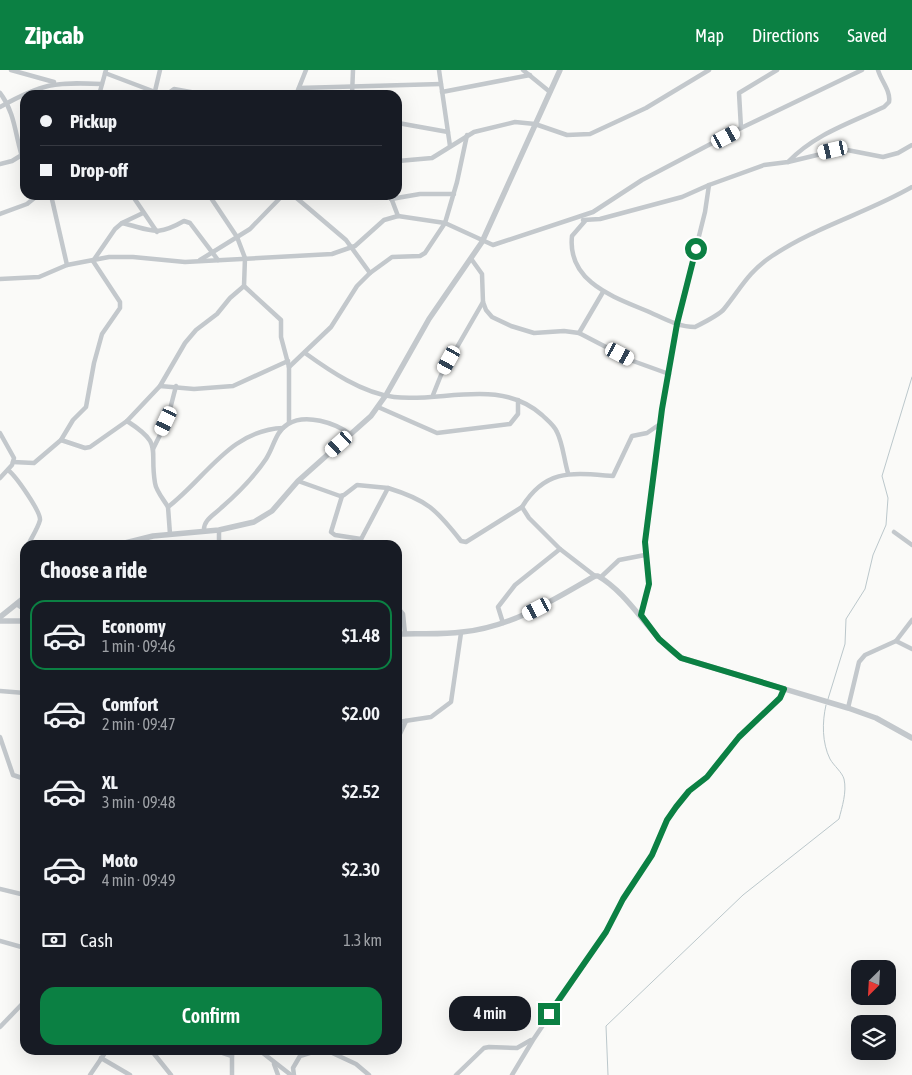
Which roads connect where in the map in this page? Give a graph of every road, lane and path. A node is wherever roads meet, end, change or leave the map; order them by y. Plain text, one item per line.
1 (11, 70) edge
2 (160, 70) edge
3 (306, 70) edge
4 (353, 70) edge
5 (439, 70) edge
6 (523, 70) edge
7 (560, 70) edge
8 (709, 70) edge
9 (777, 70) edge
10 (862, 70) edge
11 (878, 70) edge
12 (106, 72) edge
13 (530, 75) junction
14 (55, 83) junction
15 (102, 84) junction
16 (441, 84) junction
17 (352, 86) junction
18 (299, 88) joint
19 (40, 90) edge
20 (100, 90) edge
21 (152, 90) edge
22 (155, 90) edge
23 (352, 90) edge
24 (442, 92) junction
25 (550, 92) junction
26 (0, 94) edge
27 (20, 98) edge
28 (7, 103) junction
29 (0, 107) edge
30 (402, 124) edge
31 (535, 124) junction
32 (741, 128) junction
33 (448, 132) junction
34 (467, 135) junction
35 (20, 143) edge
36 (912, 145) edge
37 (450, 146) junction
38 (20, 156) edge
39 (402, 161) edge
40 (788, 162) junction
41 (0, 164) edge
42 (709, 184) junction
43 (912, 187) edge
44 (454, 194) junction
45 (402, 196) edge
46 (32, 200) edge
47 (52, 200) edge
48 (135, 200) edge
49 (212, 200) edge
50 (278, 200) edge
51 (299, 200) edge
52 (391, 200) edge
53 (143, 212) junction
54 (0, 214) edge
55 (398, 216) junction
56 (577, 219) junction
57 (585, 221) junction
58 (122, 223) junction
59 (445, 223) junction
60 (157, 232) junction
61 (237, 237) junction
62 (482, 242) junction
63 (352, 247) junction
64 (211, 253) junction
65 (245, 258) junction
66 (198, 260) junction
67 (218, 260) junction
68 (472, 260) junction
69 (92, 261) junction
70 (67, 265) junction
71 (370, 273) junction
72 (0, 279) edge
73 (244, 286) junction
74 (602, 292) junction
75 (484, 302) junction
76 (677, 324) junction
77 (579, 333) junction
78 (305, 353) junction
79 (289, 364) junction
80 (669, 374) junction
81 (160, 386) junction
82 (176, 386) junction
83 (433, 395) junction
84 (386, 396) junction
85 (518, 400) junction
86 (378, 407) junction
87 (127, 421) junction
88 (289, 423) junction
89 (660, 424) junction
90 (283, 428) junction
91 (0, 433) edge
92 (350, 434) junction
93 (61, 440) junction
94 (153, 450) junction
95 (13, 462) junction
96 (8, 470) junction
97 (568, 472) junction
98 (0, 478) edge
99 (298, 480) junction
100 (388, 488) junction
101 (342, 496) junction
102 (168, 507) junction
103 (522, 507) junction
104 (220, 530) junction
105 (204, 531) junction
106 (894, 532) dead end
107 (170, 534) junction
108 (361, 539) joint
109 (31, 540) edge
110 (141, 540) edge
111 (219, 540) edge
112 (912, 545) edge
113 (560, 549) junction
114 (645, 556) junction
115 (598, 576) junction
116 (20, 601) edge
117 (16, 604) junction
118 (20, 607) edge
119 (402, 612) edge
120 (641, 615) junction
121 (0, 619) edge
122 (912, 620) edge
123 (20, 621) edge
124 (503, 623) junction
125 (461, 633) junction
126 (402, 634) edge
127 (406, 634) junction
128 (896, 641) junction
129 (912, 649) edge
130 (784, 689) junction
131 (0, 691) edge
132 (20, 693) edge
133 (848, 708) junction
134 (406, 721) junction
135 (402, 722) edge
136 (402, 730) edge
137 (0, 737) edge
138 (912, 738) edge
139 (20, 777) edge
140 (0, 889) edge
141 (20, 894) edge
142 (0, 941) edge
143 (20, 947) edge
144 (20, 1006) edge
145 (0, 1027) edge
146 (533, 1040) junction
147 (104, 1055) edge
148 (155, 1055) edge
149 (229, 1055) edge
150 (265, 1055) edge
151 (303, 1055) edge
152 (337, 1055) edge
153 (232, 1056) joint
154 (102, 1058) junction
155 (274, 1062) junction
156 (90, 1075) edge
157 (130, 1075) edge
158 (171, 1075) edge
159 (232, 1075) edge
160 (278, 1075) edge
161 (293, 1075) edge
162 (369, 1075) edge
163 (456, 1075) edge
164 (512, 1075) edge

1 - 14 street
2 - 22 street
3 - 18 street
4 - 17 street
5 - 16 street
6 - 13 street
7 - 25 street
8 - 31 street
9 - 32 street
10 - 32 street
11 - 40 street
12 - 15 street
12 - 21 street
13 - 24 street
13 - 25 street
14 - 15 street
14 - 19 street
15 - 20 street
16 - 17 street
16 - 24 street
17 - 18 street
17 - 23 street
24 - 33 street
25 - 31 street
26 - 28 street
27 - 28 street
28 - 29 street
28 - 35 street
30 - 33 street
31 - 34 street
31 - 62 street
32 - 56 street
33 - 37 street
34 - 37 street
34 - 44 street
36 - 40 street
37 - 39 street
38 - 41 street
40 - 42 street
42 - 57 street
42 - 76 street
43 - 76 street
44 - 45 street
44 - 59 street
46 - 54 street
47 - 70 street
48 - 53 street
49 - 61 street
50 - 61 street
51 - 63 street
52 - 55 street
53 - 58 street
53 - 60 street
55 - 59 street
55 - 63 street
56 - 57 street
56 - 62 street
57 - 74 street
58 - 60 street
58 - 69 street
59 - 62 street
59 - 71 street
60 - 64 street
61 - 64 street
61 - 65 street
62 - 68 street
63 - 65 street
63 - 71 street
64 - 66 street
64 - 67 street
65 - 67 street
65 - 73 street
66 - 67 street
66 - 69 street
68 - 75 street
68 - 84 street
69 - 70 street
69 - 93 street
70 - 72 street
71 - 78 street
73 - 79 street
73 - 81 street
74 - 76 street
74 - 77 street
75 - 77 street
75 - 83 street
76 - 80 street
77 - 80 street
78 - 79 street
78 - 84 street
79 - 82 street
79 - 88 street
80 - 89 street
81 - 82 street
81 - 87 street
82 - 94 street
83 - 84 street
83 - 85 street
84 - 86 street
85 - 86 street
85 - 97 street
86 - 92 street
87 - 93 street
87 - 94 street
88 - 90 street
88 - 92 street
89 - 97 street
89 - 114 street
90 - 102 street
90 - 105 street
91 - 95 street
92 - 99 street
93 - 95 street
94 - 102 street
95 - 96 street
96 - 98 street
96 - 109 street
97 - 103 street
99 - 101 street
99 - 104 street
100 - 101 street
100 - 103 street
100 - 108 street
101 - 108 street
102 - 107 street
103 - 113 street
104 - 105 street
104 - 111 street
105 - 107 street
106 - 112 street
107 - 110 street
113 - 115 street
113 - 124 street
114 - 115 street
114 - 120 street
115 - 120 street
115 - 124 street
116 - 117 street
117 - 118 street
117 - 121 street
119 - 127 street
120 - 130 street
121 - 123 street
122 - 128 street
124 - 125 street
125 - 127 street
125 - 134 street
126 - 127 street
128 - 129 street
128 - 133 street
130 - 133 street
130 - 146 street
131 - 132 street
133 - 138 street
134 - 135 street
134 - 136 street
137 - 139 street
140 - 141 street
142 - 143 street
144 - 145 street
146 - 163 street
146 - 164 street
147 - 154 street
148 - 158 street
149 - 153 street
150 - 155 street
151 - 161 street
152 - 162 street
153 - 159 street
154 - 156 street
154 - 157 street
155 - 160 street
155 - 161 street

